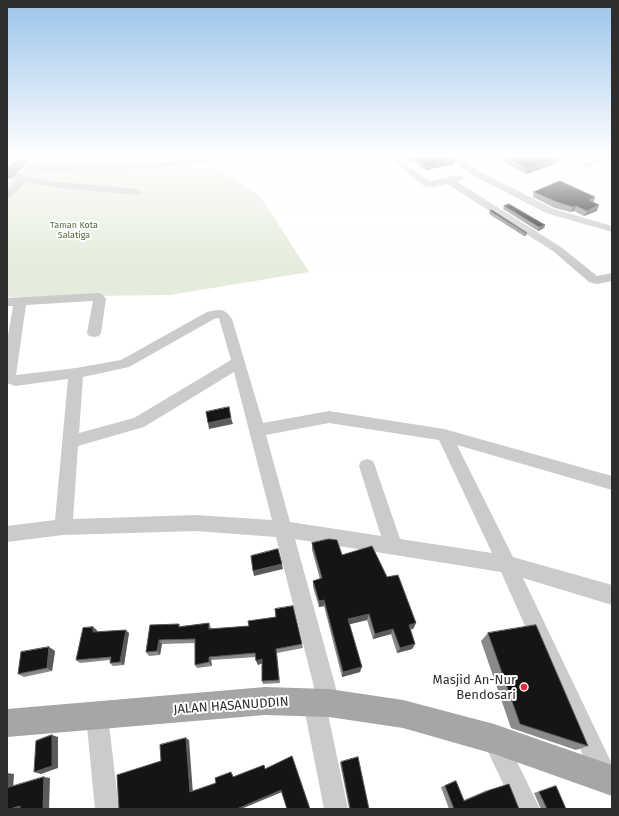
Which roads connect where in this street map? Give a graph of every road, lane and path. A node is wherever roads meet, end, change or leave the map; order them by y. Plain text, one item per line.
1 (470, 193) edge
2 (515, 193) edge
3 (612, 229) edge
4 (612, 277) edge
5 (13, 301) edge
6 (94, 333) dead end
7 (239, 362) junction
8 (76, 373) junction
9 (257, 430) junction
10 (444, 435) junction
11 (71, 442) junction
12 (367, 466) dead end
13 (612, 483) edge
14 (63, 527) junction
15 (283, 529) junction
16 (7, 534) edge
17 (393, 546) junction
18 (507, 564) junction
19 (612, 595) edge
20 (322, 703) junction
21 (97, 716) junction
22 (7, 723) edge
23 (494, 740) junction
24 (610, 779) edge
25 (107, 809) edge
26 (336, 809) edge
27 (528, 809) edge

1 - 4 street
2 - 3 street
5 - 6 street
5 - 8 street
7 - 8 street
7 - 9 street
7 - 11 street
8 - 11 street
9 - 10 street
9 - 15 street
10 - 13 street
10 - 18 street
11 - 14 street
12 - 17 street
14 - 15 street
14 - 16 street
15 - 17 street
15 - 20 street
17 - 18 street
18 - 19 street
18 - 24 street
20 - 21 main road, JALAN HASANUDDIN
20 - 23 main road, JALAN HASANUDDIN
20 - 26 street
21 - 22 main road, JALAN HASANUDDIN
21 - 25 street
23 - 24 main road, JALAN HASANUDDIN
23 - 27 street

